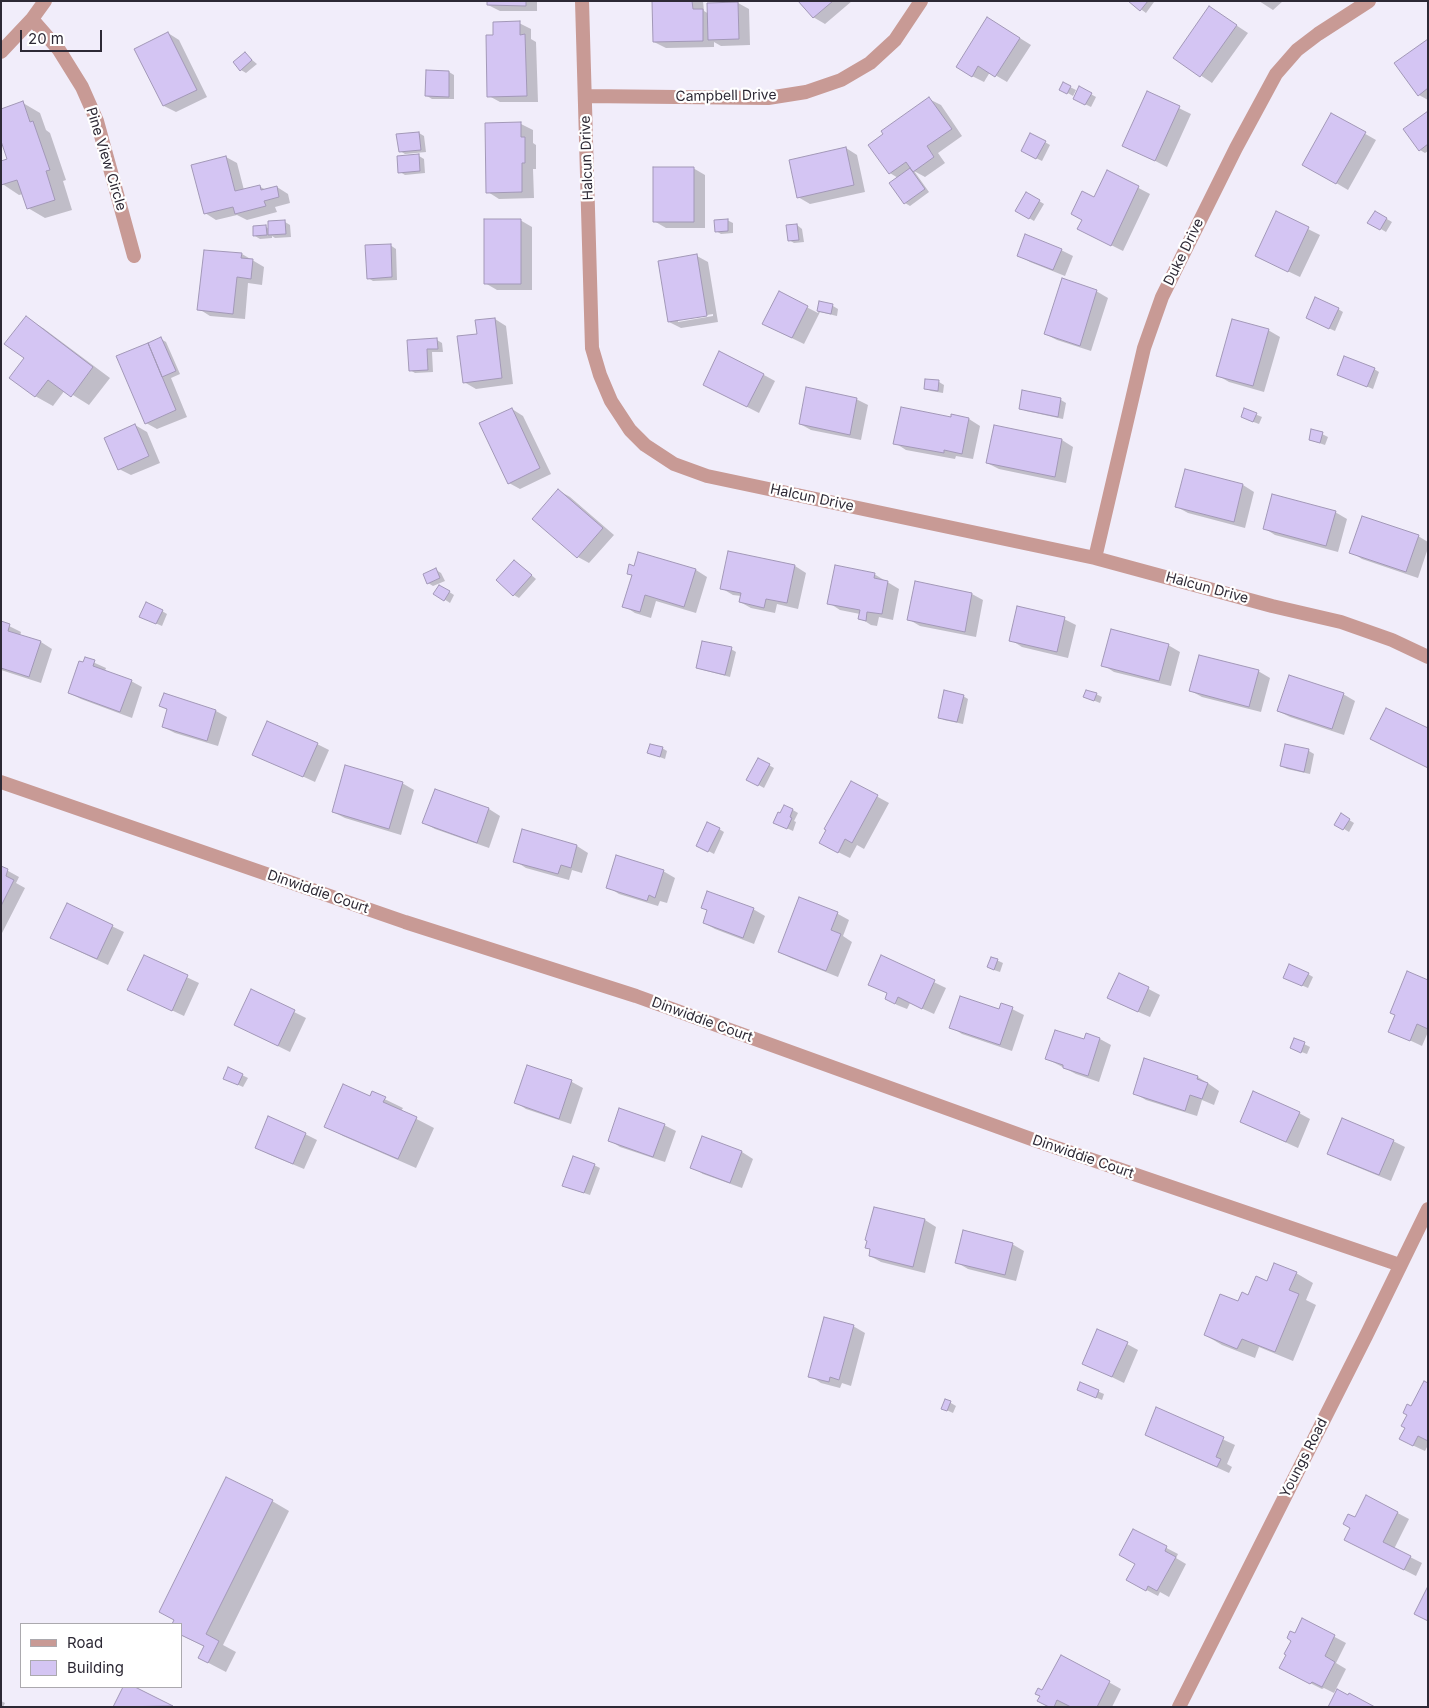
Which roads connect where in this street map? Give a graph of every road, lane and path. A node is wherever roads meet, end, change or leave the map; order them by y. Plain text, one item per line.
1 (45, 1) edge
2 (582, 1) edge
3 (921, 1) edge
4 (1369, 1) edge
5 (32, 19) junction
6 (1, 52) edge
7 (585, 96) junction
8 (134, 256) dead end
9 (1095, 558) junction
10 (1428, 657) edge
11 (1, 782) edge
12 (1428, 1209) edge
13 (1400, 1265) junction
14 (1179, 1707) edge

1 - 5 street
2 - 7 street, Halcun Drive
3 - 7 street, Campbell Drive
4 - 9 street, Duke Drive
5 - 6 street
5 - 8 street, Pine View Circle
7 - 9 street, Halcun Drive
9 - 10 street, Halcun Drive
11 - 13 street, Dinwiddie Court
12 - 13 street, Youngs Road
13 - 14 street, Youngs Road

